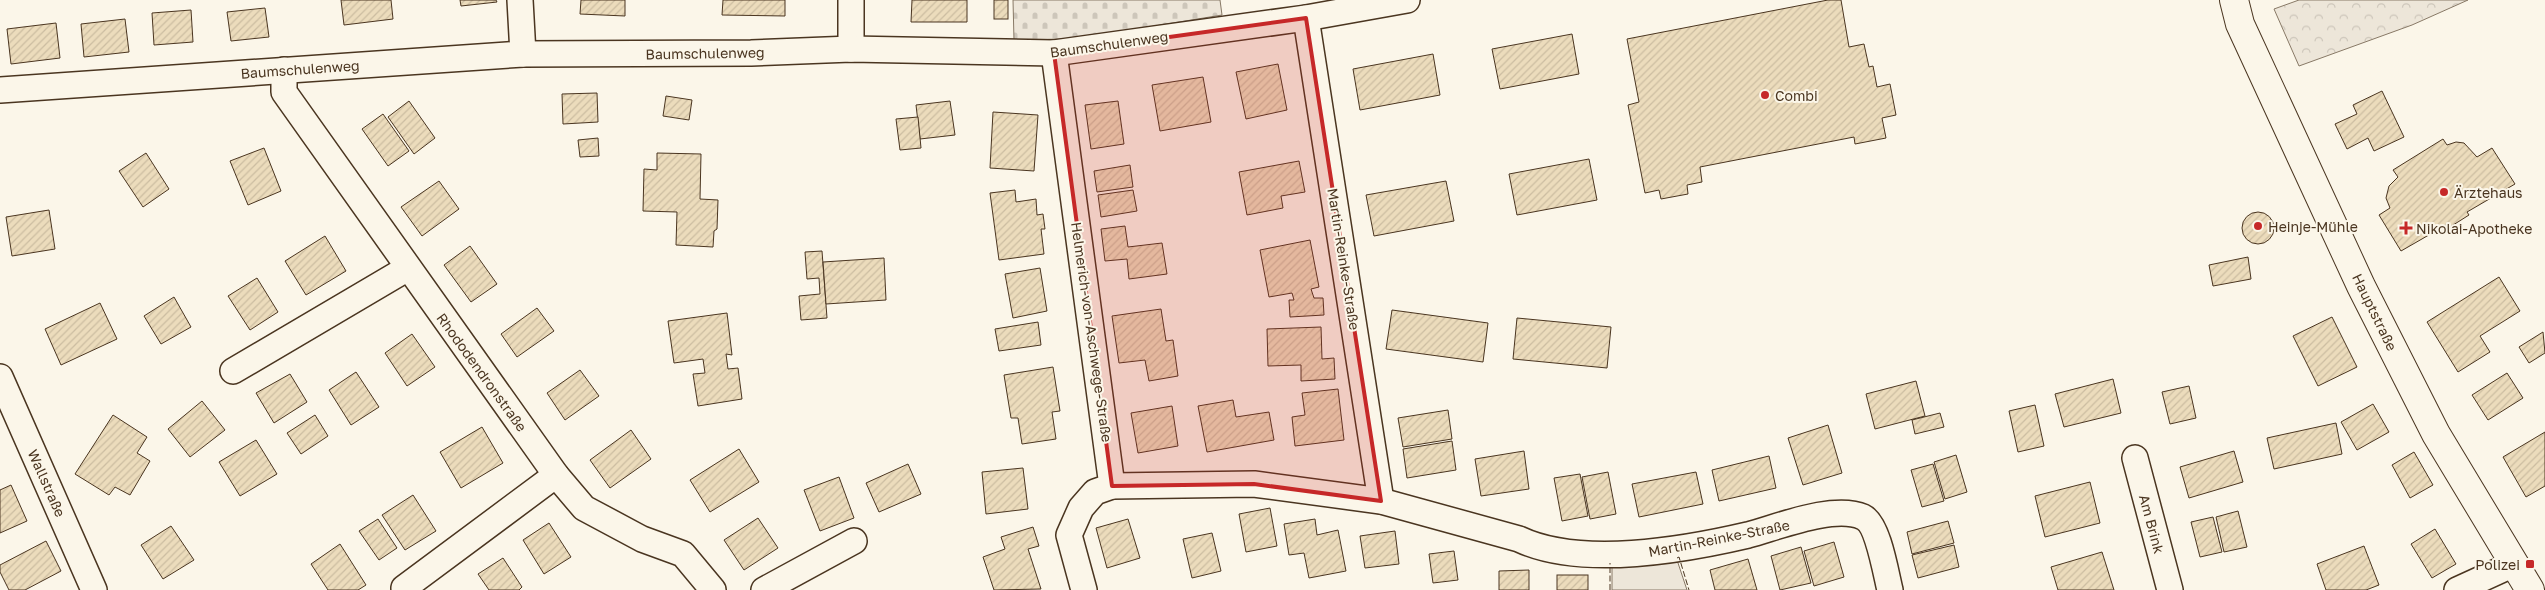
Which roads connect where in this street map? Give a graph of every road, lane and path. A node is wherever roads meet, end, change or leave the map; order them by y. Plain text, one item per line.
1 (520, 0) edge
2 (851, 0) edge
3 (1407, 0) edge
4 (2222, 0) edge
5 (2237, 12) edge
6 (1306, 18) junction
7 (851, 49) junction
8 (1054, 53) junction
9 (523, 54) junction
10 (284, 70) junction
11 (0, 90) edge
12 (408, 268) junction
13 (233, 371) dead end
14 (0, 377) edge
15 (2135, 458) dead end
16 (556, 475) junction
17 (1112, 486) junction
18 (1381, 501) junction
19 (854, 541) dead end
20 (2514, 564) junction
21 (404, 588) dead end
22 (94, 590) edge
23 (713, 590) edge
24 (764, 590) edge
25 (1084, 590) edge
26 (1890, 590) edge
27 (2170, 590) edge
28 (2456, 590) edge
29 (2530, 590) edge

1 - 9 street
2 - 7 street
3 - 6 street, Baumschulenweg
4 - 5 main road, Hauptstraße
5 - 20 main road, Hauptstraße
6 - 8 street, Baumschulenweg
6 - 18 street, Martin-Reinke-Straße
7 - 8 street, Baumschulenweg
7 - 9 street, Baumschulenweg
8 - 17 street, Helmerich-von-Aschwege-Straße
9 - 10 street, Baumschulenweg
10 - 11 street, Baumschulenweg
10 - 12 street, Rhododendronstraße
12 - 13 street
12 - 16 street, Rhododendronstraße
14 - 22 street, Wallstraße
15 - 27 street, Am Brink
16 - 21 street
16 - 23 street, Rhododendronstraße
17 - 18 street, Martin-Reinke-Straße
17 - 25 street
18 - 26 street, Martin-Reinke-Straße
19 - 24 street
20 - 28 street
20 - 29 main road, Hauptstraße

